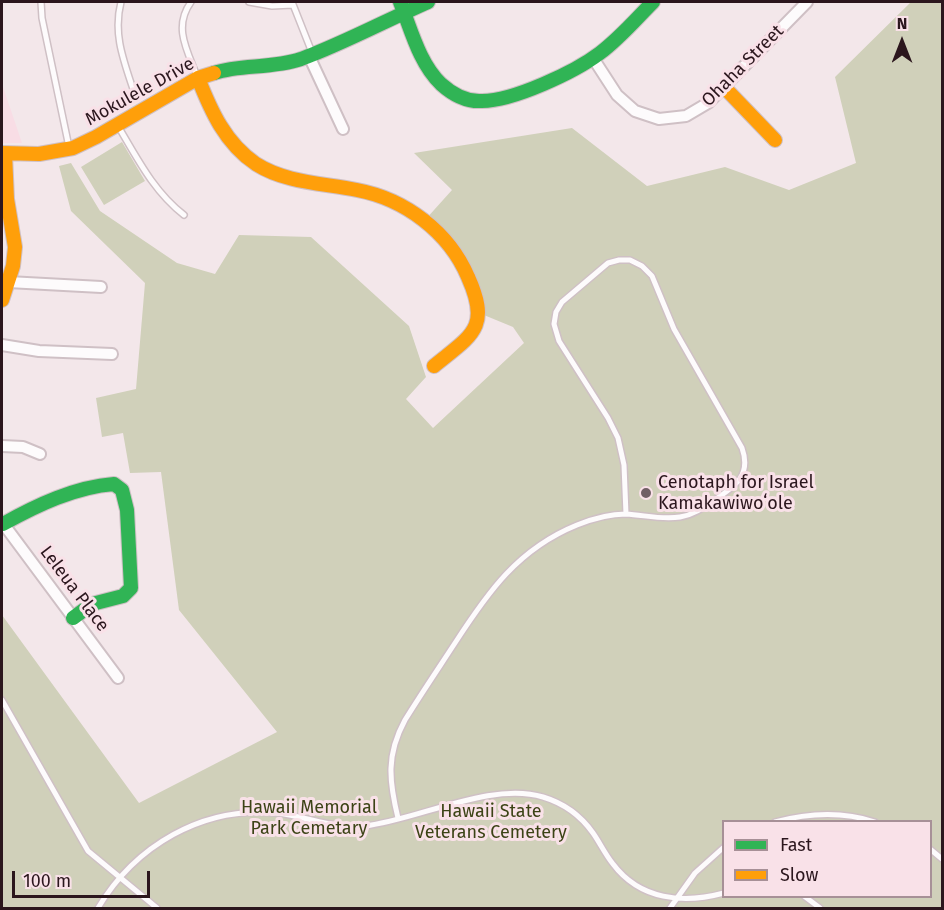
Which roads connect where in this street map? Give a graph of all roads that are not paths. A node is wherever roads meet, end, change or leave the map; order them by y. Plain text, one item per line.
1 (41, 2) edge
2 (121, 2) edge
3 (191, 2) edge
4 (249, 2) edge
5 (428, 2) edge
6 (653, 2) edge
7 (807, 2) edge
8 (293, 3) edge
9 (402, 7) edge
10 (311, 55) junction
11 (593, 58) junction
12 (198, 78) junction
13 (724, 87) junction
14 (133, 89) dead end
15 (117, 124) junction
16 (343, 129) dead end
17 (775, 140) dead end
18 (69, 149) junction
19 (3, 154) edge
20 (184, 216) dead end
21 (8, 282) junction
22 (101, 288) dead end
23 (2, 300) edge
24 (2, 345) edge
25 (112, 354) dead end
26 (434, 366) dead end
27 (2, 446) edge
28 (40, 454) dead end
29 (626, 514) junction
30 (2, 523) edge
31 (73, 618) junction
32 (118, 678) dead end
33 (2, 700) edge
34 (398, 818) junction
35 (784, 820) edge
36 (867, 820) edge
37 (722, 848) edge
38 (119, 878) junction
39 (722, 893) edge
40 (805, 898) edge
41 (675, 899) junction
42 (98, 909) edge
43 (157, 909) edge
44 (670, 909) edge
45 (820, 909) edge

1 - 18 lane
2 - 14 lane
3 - 12 lane
4 - 8 lane
5 - 9 street, Mokulele Drive
6 - 11 street
7 - 13 street, Ohaha Street
8 - 10 lane
9 - 10 street, Mokulele Drive
9 - 11 street
10 - 12 street, Mokulele Drive
10 - 16 street
11 - 13 street, Ohaha Street
12 - 15 street, Mokulele Drive
12 - 26 street
13 - 17 street
15 - 18 street, Mokulele Drive
15 - 20 lane
18 - 19 street, Mokulele Drive
19 - 21 street
21 - 22 street
21 - 23 street
24 - 25 street
27 - 28 street
29 - 29 lane
29 - 34 lane
30 - 31 street, Leleua Place
30 - 31 street
31 - 32 street, Leleua Place
33 - 38 lane
34 - 38 lane
34 - 41 lane
35 - 36 lane
37 - 41 lane
38 - 42 lane
38 - 43 lane
39 - 41 lane
40 - 45 lane
41 - 44 lane

